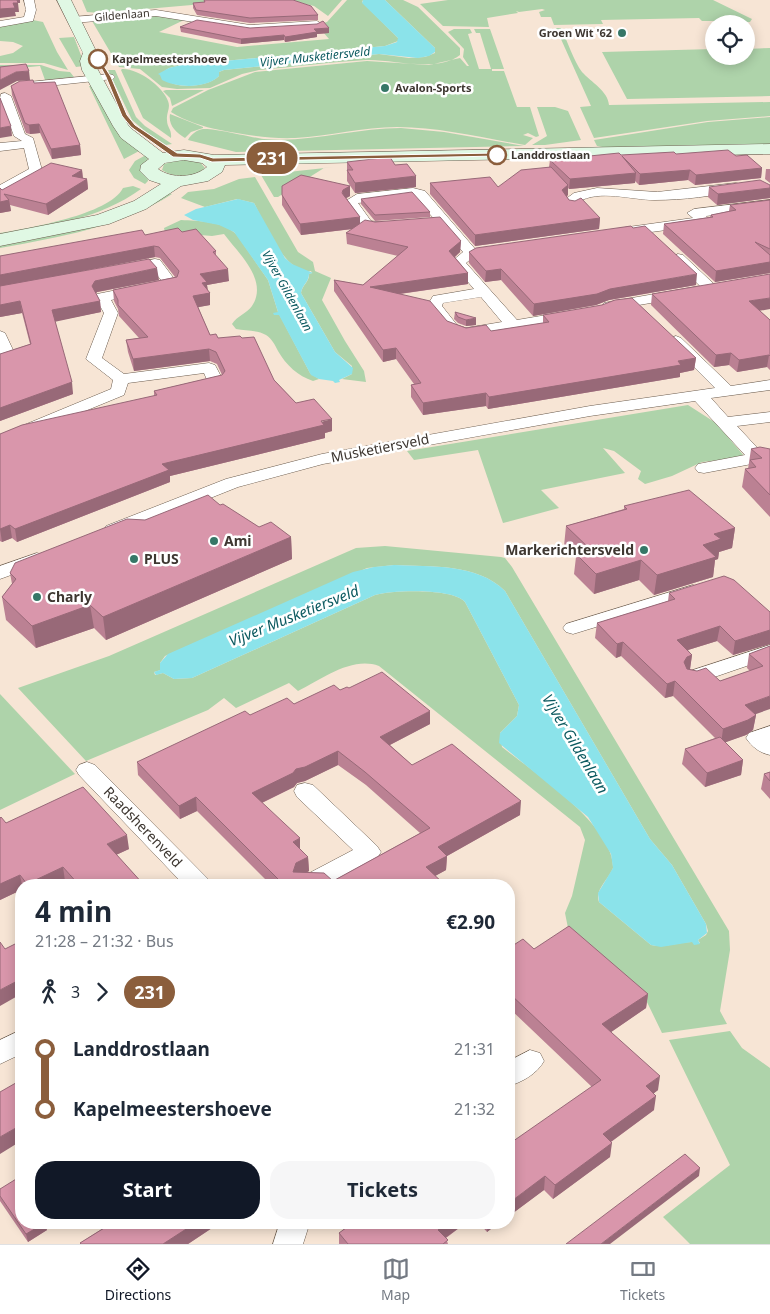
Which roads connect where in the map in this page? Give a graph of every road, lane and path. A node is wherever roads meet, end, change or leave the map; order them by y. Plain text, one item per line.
1 (29, 0) edge
2 (64, 0) edge
3 (247, 16) edge
4 (268, 16) edge
5 (73, 20) junction
6 (201, 20) junction
7 (0, 24) edge
8 (318, 24) edge
9 (281, 26) junction
10 (102, 78) junction
11 (8, 92) edge
12 (29, 144) junction
13 (0, 147) edge
14 (770, 150) edge
15 (168, 157) junction
16 (214, 164) junction
17 (158, 177) junction
18 (179, 180) junction
19 (753, 185) edge
20 (0, 190) edge
21 (672, 194) junction
22 (770, 204) edge
23 (574, 206) edge
24 (694, 213) junction
25 (443, 222) junction
26 (426, 224) edge
27 (400, 226) edge
28 (65, 228) junction
29 (645, 228) junction
30 (604, 234) edge
31 (0, 240) edge
32 (116, 271) edge
33 (92, 283) edge
34 (484, 292) junction
35 (102, 297) junction
36 (636, 301) junction
37 (650, 315) edge
38 (513, 325) junction
39 (664, 329) edge
40 (0, 336) edge
41 (0, 354) edge
42 (121, 379) junction
43 (770, 385) edge
44 (177, 391) edge
45 (727, 391) junction
46 (699, 395) junction
47 (770, 417) edge
48 (726, 422) junction
49 (0, 441) edge
50 (764, 460) edge
51 (704, 468) dead end
52 (102, 534) edge
53 (56, 552) edge
54 (2, 571) edge
55 (712, 585) edge
56 (573, 628) dead end
57 (770, 651) edge
58 (694, 677) edge
59 (770, 733) edge
60 (770, 748) edge
61 (87, 770) dead end
62 (305, 791) dead end
63 (193, 879) edge
64 (318, 879) edge
65 (15, 1044) edge
66 (0, 1053) edge
67 (293, 1229) edge
68 (288, 1244) edge

1 - 7 street
2 - 5 street, Gildenlaan
3 - 6 street, Gildenlaan
4 - 9 street
5 - 6 street, Gildenlaan
5 - 10 street, Gildenlaan
6 - 9 street, Gildenlaan
8 - 9 street, Gildenlaan
10 - 11 street
10 - 15 street, Gildenlaan
11 - 12 street
12 - 13 street
12 - 20 street
14 - 16 street
15 - 16 street
15 - 17 street
16 - 18 street
17 - 18 street
17 - 28 street
18 - 28 street
19 - 21 street
21 - 23 street
21 - 24 street
22 - 24 street
24 - 29 street
25 - 26 street
25 - 27 street
25 - 34 street
28 - 31 street
29 - 30 street
29 - 36 street
32 - 35 street
33 - 35 street
34 - 38 street
34 - 38 street
35 - 42 street
36 - 37 street
36 - 38 street
39 - 45 street
40 - 41 street
42 - 44 street
42 - 49 street
43 - 45 street, Musketiersveld
45 - 46 street, Musketiersveld
46 - 48 street
46 - 52 street, Musketiersveld
47 - 48 street
48 - 50 street
50 - 51 street
53 - 54 street
55 - 56 street
57 - 58 street
59 - 60 street
61 - 63 street, Raadsherenveld
62 - 64 street
65 - 66 street
67 - 68 street

